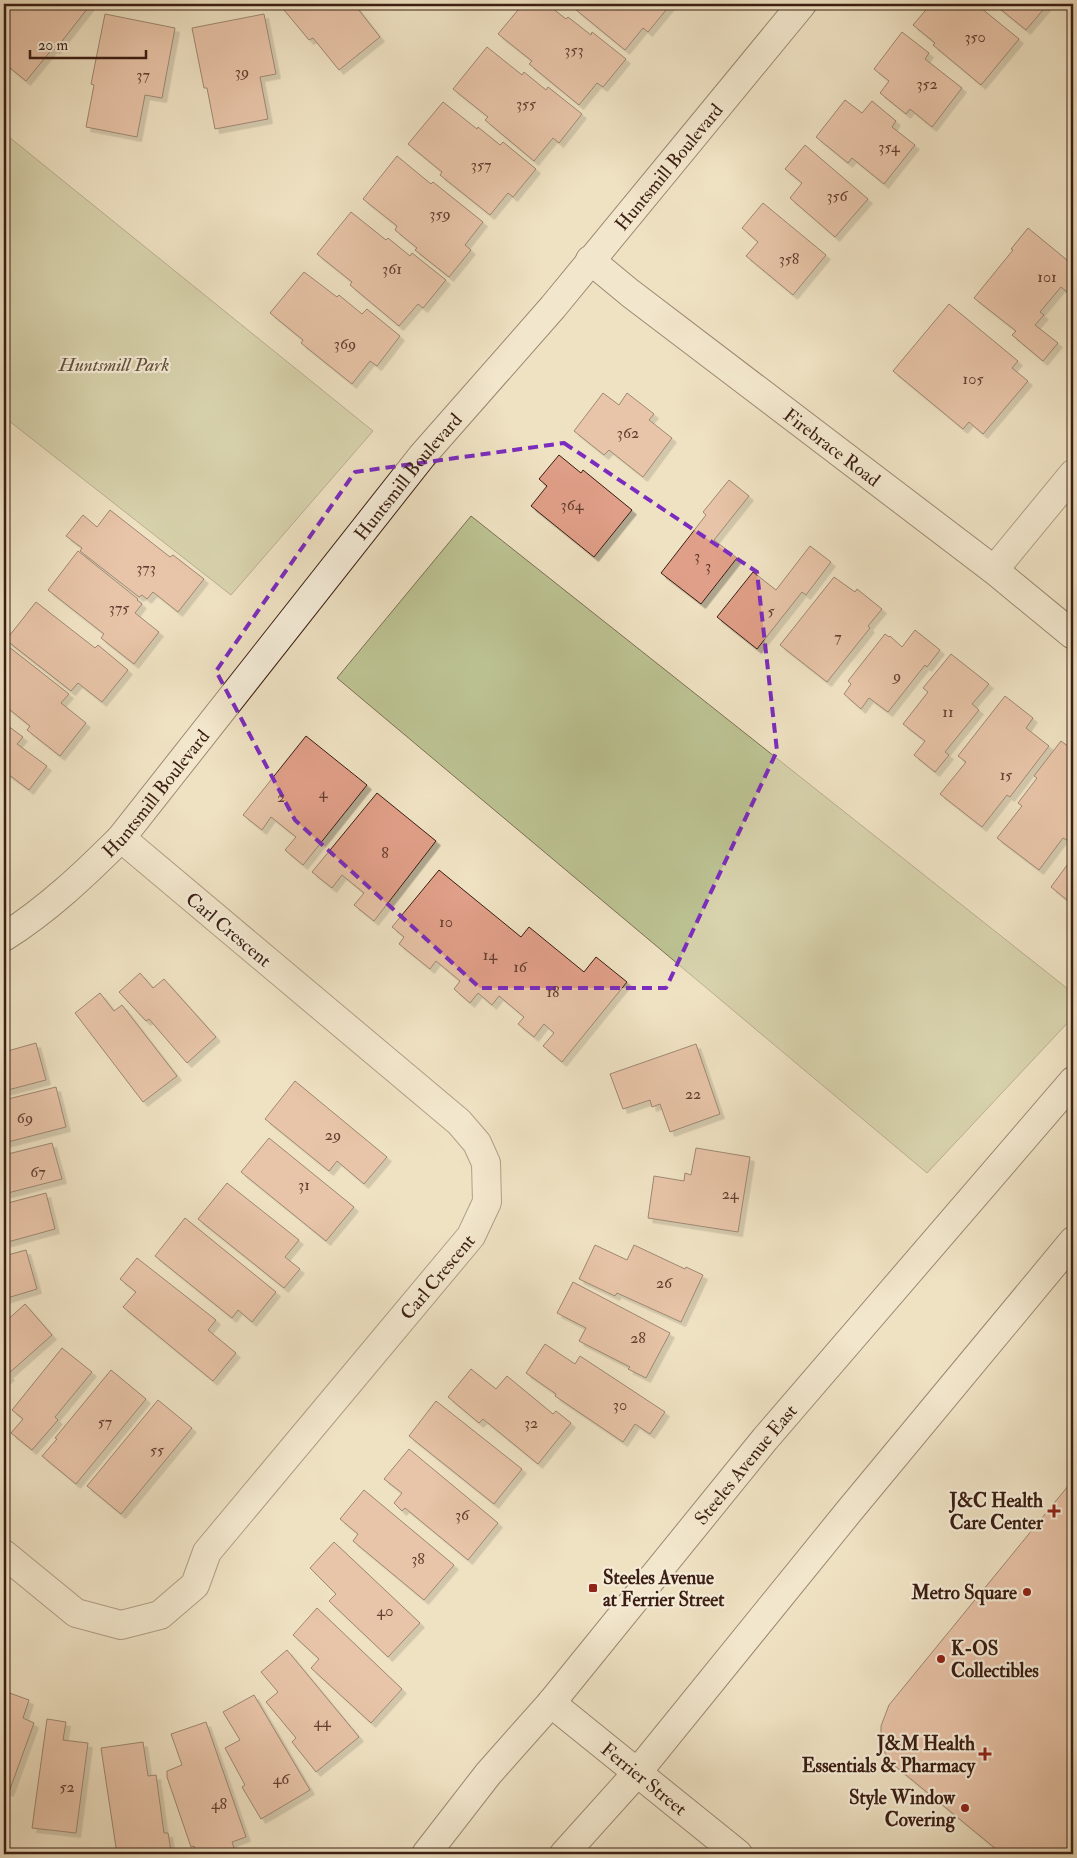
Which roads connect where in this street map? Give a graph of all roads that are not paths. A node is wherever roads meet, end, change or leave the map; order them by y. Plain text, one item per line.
1 (802, 4) edge
2 (590, 260) junction
3 (1073, 474) edge
4 (994, 570) junction
5 (1073, 635) edge
6 (122, 838) junction
7 (4, 937) edge
8 (1073, 1081) edge
9 (1073, 1241) edge
10 (4, 1554) edge
11 (551, 1703) junction
12 (636, 1774) junction
13 (426, 1854) edge
14 (564, 1854) edge
15 (738, 1854) edge

1 - 2 street, Huntsmill Boulevard
2 - 4 street, Firebrace Road
2 - 6 street, Huntsmill Boulevard
3 - 4 street
4 - 5 street, Firebrace Road
6 - 7 street, Huntsmill Boulevard
6 - 10 street, Carl Crescent
8 - 11 street, Steeles Avenue East
9 - 12 street
11 - 12 street, Ferrier Street
11 - 13 street, Steeles Avenue East
12 - 14 street
12 - 15 street, Ferrier Street

